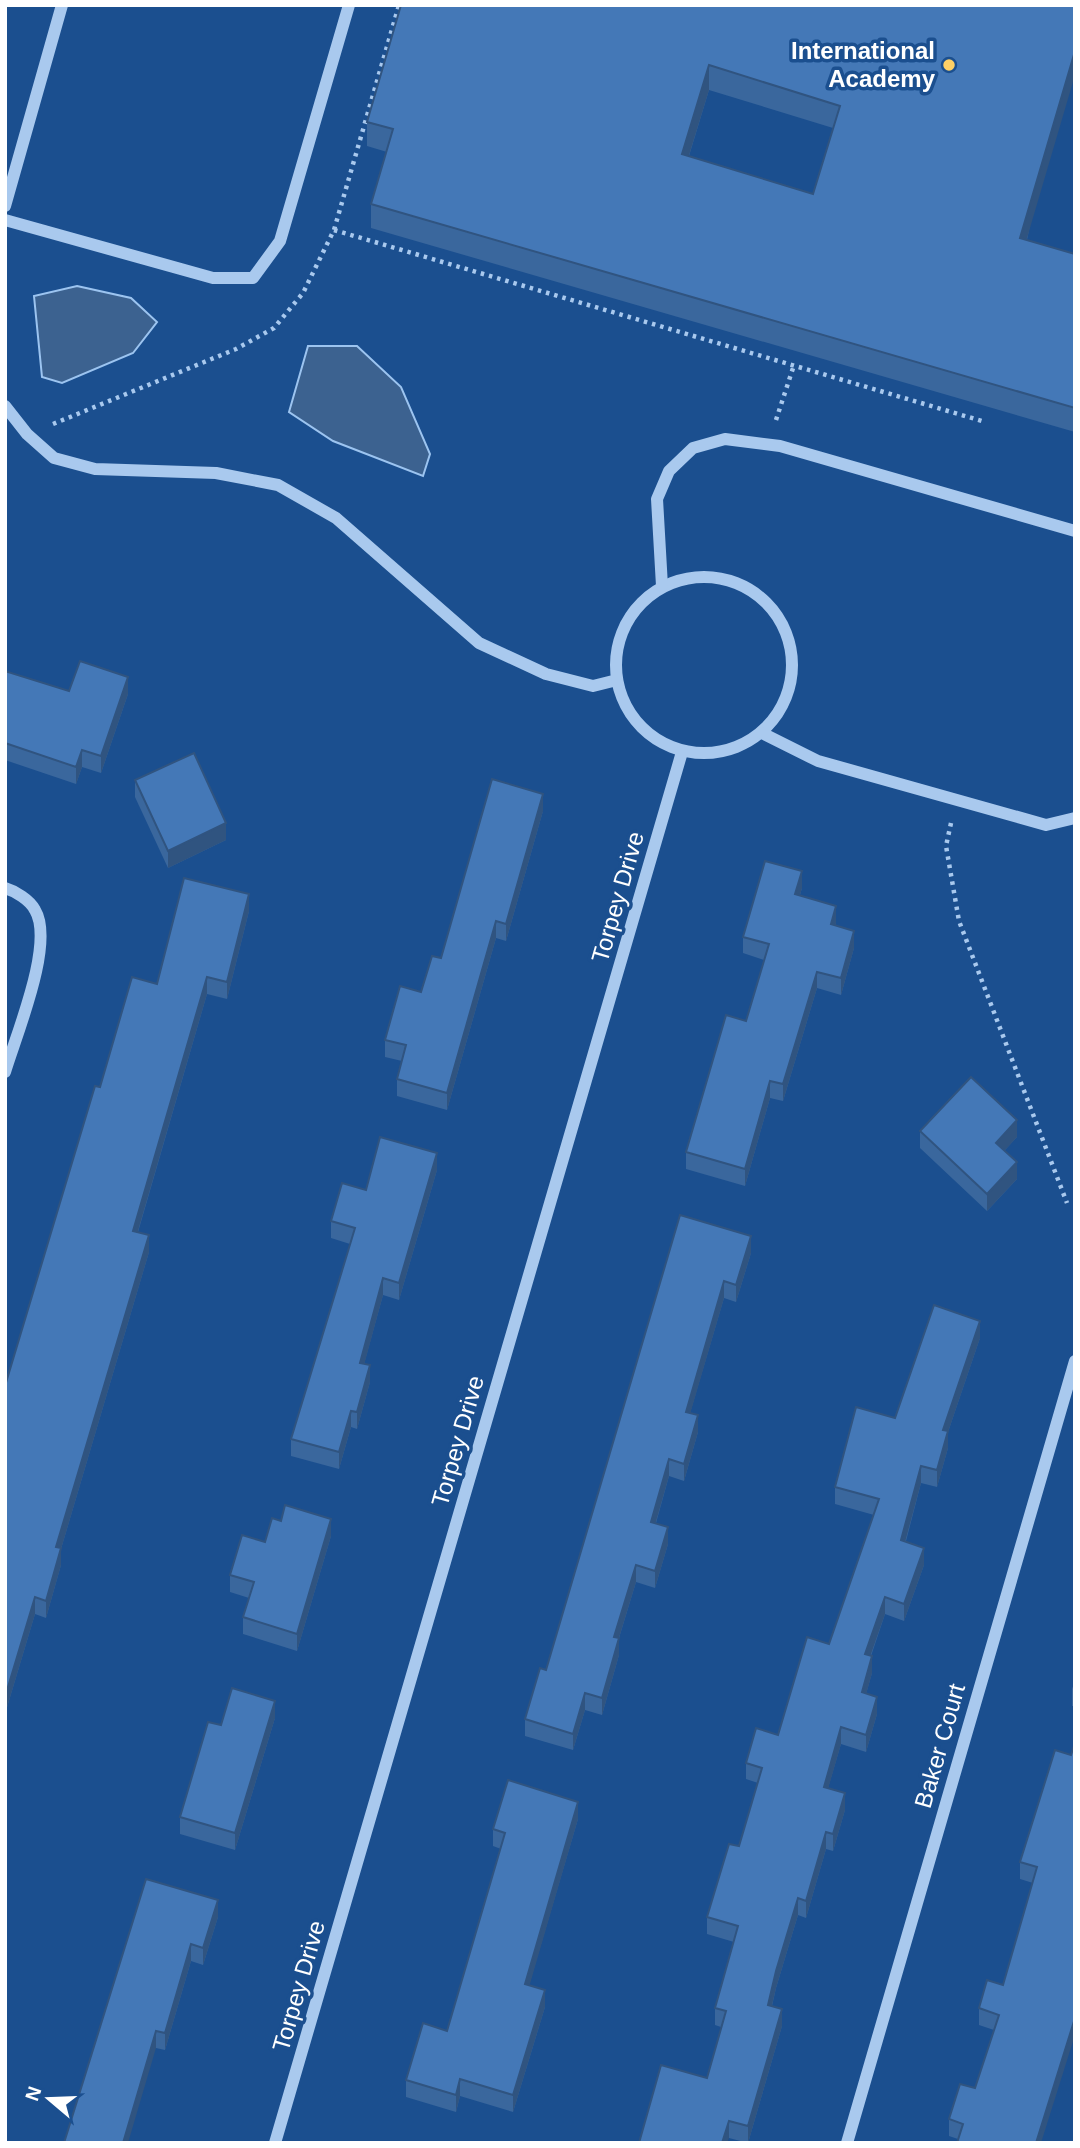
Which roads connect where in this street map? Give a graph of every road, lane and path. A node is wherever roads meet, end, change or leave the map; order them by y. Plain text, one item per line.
1 (62, 5) edge
2 (349, 5) edge
3 (5, 206) edge
4 (5, 220) edge
5 (334, 230) dead end
6 (794, 365) junction
7 (5, 405) edge
8 (982, 421) dead end
9 (768, 444) junction
10 (1075, 531) edge
11 (662, 586) junction
12 (617, 681) junction
13 (762, 733) junction
14 (682, 752) junction
15 (957, 800) junction
16 (1075, 818) edge
17 (5, 888) edge
18 (5, 1072) edge
19 (1067, 1203) dead end
20 (1075, 1360) edge
21 (275, 2143) edge
22 (847, 2143) edge

1 - 3 street
2 - 4 street
5 - 6 path
6 - 8 path
6 - 9 path
7 - 12 street
9 - 10 street
9 - 11 street
11 - 12 street
11 - 13 street
12 - 14 street
13 - 14 street
13 - 15 street
14 - 21 street, Torpey Drive
15 - 16 street
15 - 19 path
17 - 18 street
20 - 22 street, Baker Court

